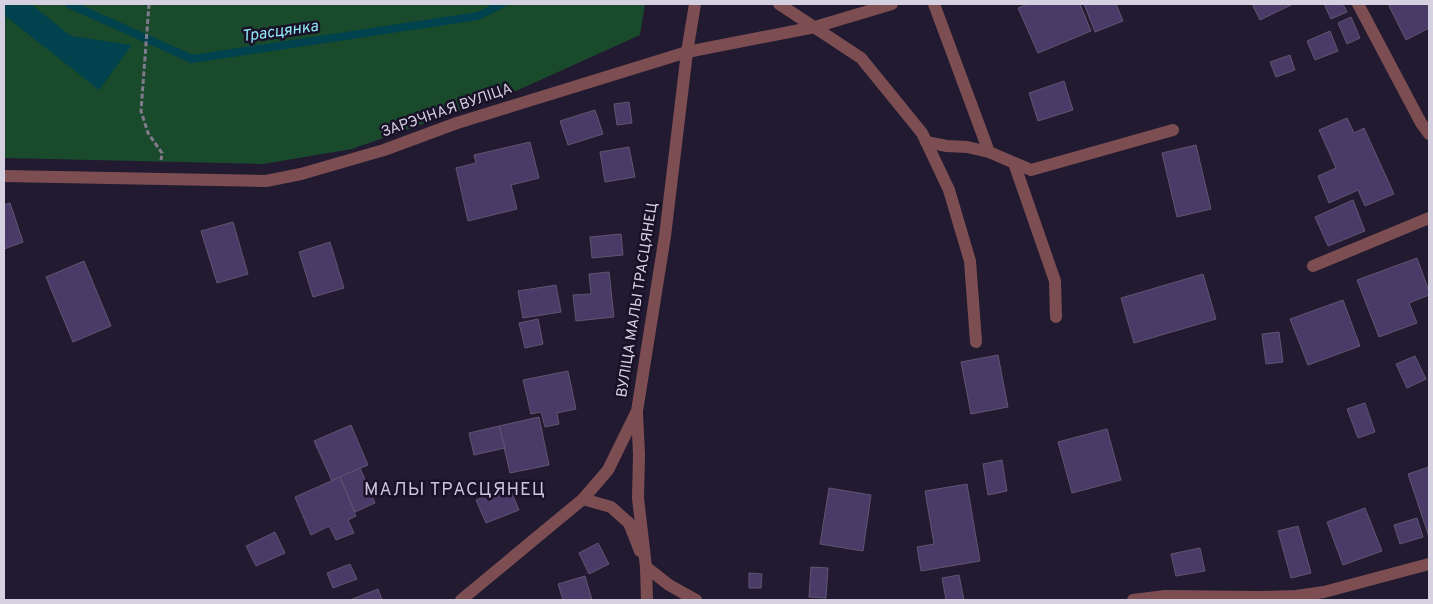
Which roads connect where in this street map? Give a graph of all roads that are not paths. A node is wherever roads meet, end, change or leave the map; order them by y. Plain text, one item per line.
1 (694, 4) edge
2 (779, 4) edge
3 (892, 4) edge
4 (934, 4) edge
5 (1358, 4) edge
6 (814, 26) junction
7 (687, 52) junction
8 (1173, 130) dead end
9 (1429, 134) edge
10 (926, 142) junction
11 (989, 152) junction
12 (1014, 163) junction
13 (4, 176) edge
14 (1429, 218) edge
15 (1313, 266) dead end
16 (1056, 318) dead end
17 (976, 342) dead end
18 (637, 410) junction
19 (583, 499) junction
20 (1429, 564) edge
21 (646, 567) junction
22 (461, 600) edge
23 (647, 600) edge
24 (696, 600) edge
25 (1133, 600) edge

1 - 7 street, ВУЛІЦА МАЛЫ ТРАСЦЯНЕЦ
2 - 6 street
3 - 6 street, ЗАРЭЧНАЯ ВУЛІЦА
4 - 11 street
5 - 9 street
6 - 7 street, ЗАРЭЧНАЯ ВУЛІЦА
6 - 10 street
7 - 13 street, ЗАРЭЧНАЯ ВУЛІЦА
7 - 18 street, ВУЛІЦА МАЛЫ ТРАСЦЯНЕЦ
8 - 12 street
10 - 11 street
10 - 17 street
11 - 12 street
12 - 16 street
14 - 15 street
18 - 19 street, ВУЛІЦА МАЛЫ ТРАСЦЯНЕЦ
18 - 21 street
19 - 21 street
19 - 22 street, ВУЛІЦА МАЛЫ ТРАСЦЯНЕЦ
20 - 25 street
21 - 23 street
21 - 24 street

